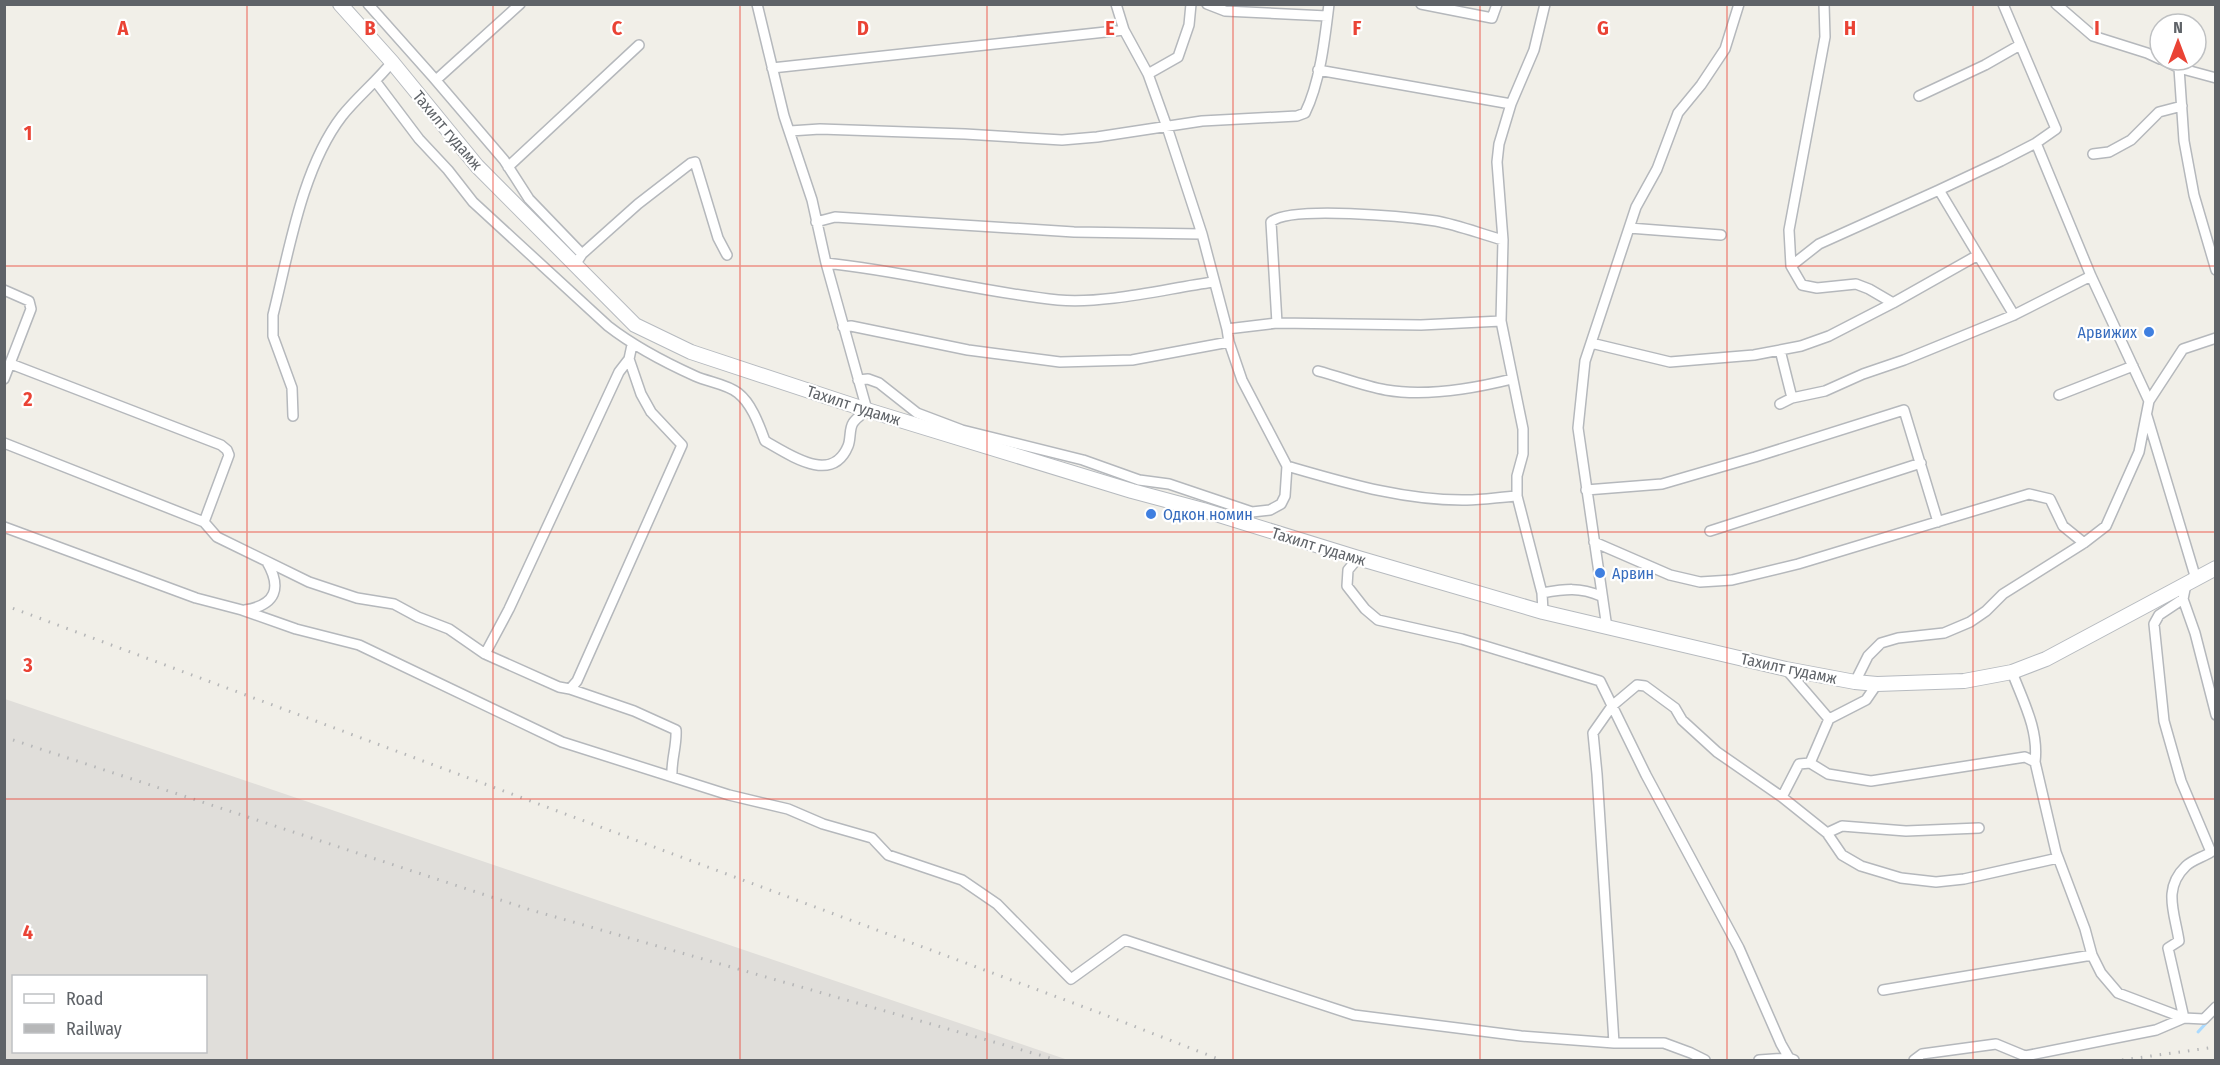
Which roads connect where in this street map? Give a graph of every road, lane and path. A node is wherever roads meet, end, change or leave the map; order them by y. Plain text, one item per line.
1 (340, 4) edge
2 (368, 4) edge
3 (520, 4) edge
4 (757, 4) edge
5 (1116, 4) edge
6 (1191, 4) edge
7 (1206, 4) edge
8 (1329, 4) edge
9 (1421, 4) edge
10 (1497, 4) edge
11 (1545, 4) edge
12 (1739, 4) edge
13 (1824, 4) edge
14 (2003, 4) edge
15 (2056, 4) edge
16 (2068, 4) edge
17 (1327, 16) junction
18 (1124, 30) junction
19 (2094, 36) junction
20 (639, 45) dead end
21 (2020, 45) junction
22 (2148, 53) edge
23 (393, 62) junction
24 (772, 68) junction
25 (1318, 70) junction
26 (2179, 72) edge
27 (2194, 72) edge
28 (1148, 74) junction
29 (2216, 78) edge
30 (436, 80) junction
31 (376, 82) junction
32 (1919, 96) dead end
33 (1511, 104) junction
34 (2182, 106) junction
35 (1167, 127) junction
36 (790, 131) junction
37 (2036, 142) junction
38 (2093, 154) dead end
39 (508, 167) junction
40 (1939, 190) junction
41 (816, 222) junction
42 (1629, 228) junction
43 (1202, 234) junction
44 (1720, 236) dead end
45 (1503, 240) junction
46 (727, 255) dead end
47 (1978, 255) junction
48 (579, 259) junction
49 (826, 263) junction
50 (1791, 266) junction
51 (2216, 270) edge
52 (2091, 276) junction
53 (1213, 282) junction
54 (4, 290) edge
55 (1893, 303) junction
56 (2014, 315) junction
57 (1501, 321) junction
58 (1277, 322) junction
59 (843, 327) junction
60 (1227, 329) junction
61 (2216, 338) edge
62 (1228, 342) junction
63 (1591, 343) junction
64 (632, 345) junction
65 (1780, 350) junction
66 (629, 359) junction
67 (11, 364) junction
68 (2133, 366) junction
69 (1318, 371) dead end
70 (4, 379) edge
71 (1512, 379) junction
72 (858, 380) junction
73 (2059, 394) dead end
74 (1792, 398) junction
75 (2149, 401) junction
76 (1779, 404) dead end
77 (867, 410) junction
78 (2146, 414) junction
79 (292, 416) dead end
80 (4, 443) edge
81 (1921, 464) junction
82 (1287, 466) junction
83 (1135, 486) junction
84 (1586, 490) junction
85 (1517, 496) junction
86 (1236, 514) junction
87 (204, 522) junction
88 (1938, 522) junction
89 (4, 527) edge
90 (1710, 531) dead end
91 (1594, 542) junction
92 (2084, 543) junction
93 (1359, 558) junction
94 (267, 562) junction
95 (2216, 568) edge
96 (2191, 582) junction
97 (1542, 593) junction
98 (1601, 596) junction
99 (2183, 599) junction
100 (242, 610) junction
101 (1543, 612) junction
102 (1607, 628) junction
103 (485, 654) junction
104 (1786, 669) junction
105 (2012, 672) junction
106 (1856, 682) junction
107 (1877, 684) junction
108 (570, 689) junction
109 (1612, 706) junction
110 (2216, 715) edge
111 (1828, 719) junction
112 (2035, 762) junction
113 (1810, 763) junction
114 (672, 776) junction
115 (1782, 797) junction
116 (1979, 828) dead end
117 (1827, 833) junction
118 (2058, 858) junction
119 (2092, 955) junction
120 (1884, 990) dead end
121 (2216, 1007) edge
122 (2184, 1018) junction
123 (1614, 1043) junction
124 (1792, 1059) edge
125 (1705, 1060) edge
126 (1759, 1060) edge
127 (1914, 1060) edge

1 - 23 main road, Тахилт гудамж
2 - 30 street
3 - 30 street
4 - 24 street
5 - 18 street
6 - 28 street
7 - 17 street
8 - 17 street
9 - 10 street
11 - 33 street
12 - 42 street
13 - 50 street
14 - 21 street
15 - 19 street
16 - 19 street
17 - 25 street
18 - 24 street
18 - 28 street
19 - 22 street
20 - 39 street
21 - 32 street
21 - 37 street
23 - 31 street
23 - 48 main road, Тахилт гудамж
24 - 36 street
25 - 33 street
25 - 35 street
26 - 34 street
27 - 29 street
28 - 35 street
30 - 39 street
31 - 64 street
31 - 79 street
33 - 45 street
34 - 38 street
34 - 51 street
35 - 36 street
35 - 43 street
36 - 41 street
37 - 40 street
37 - 52 street
39 - 48 street
40 - 47 street
40 - 50 street
41 - 43 street
41 - 49 street
42 - 44 street
42 - 63 street
43 - 53 street
45 - 57 street
45 - 58 street
46 - 48 street
47 - 55 street
47 - 56 street
48 - 77 main road, Тахилт гудамж
49 - 53 street
49 - 59 street
50 - 55 street
52 - 56 street
52 - 68 street
53 - 60 street
54 - 67 street
55 - 65 street
56 - 74 street
57 - 58 street
57 - 71 street
58 - 60 street
59 - 62 street
59 - 72 street
60 - 62 street
61 - 75 street
62 - 82 street
63 - 65 street
63 - 84 street
64 - 66 street
64 - 77 street
65 - 74 street
66 - 103 street
66 - 108 street
67 - 70 street
67 - 87 street
68 - 73 street
68 - 75 street
69 - 71 street
71 - 85 street
72 - 77 street
72 - 83 street
74 - 76 street
75 - 78 street
77 - 83 main road, Тахилт гудамж
78 - 92 street
78 - 96 street
80 - 87 street
81 - 84 street
81 - 88 street
81 - 90 street
82 - 85 street
82 - 86 street
83 - 86 main road, Тахилт гудамж
84 - 91 street
85 - 97 street
86 - 93 main road, Тахилт гудамж
87 - 94 street
88 - 91 street
88 - 92 street
89 - 100 street
91 - 98 street
92 - 106 street
93 - 101 main road, Тахилт гудамж
93 - 109 street
94 - 100 street
94 - 103 street
95 - 96 main road, Тахилт гудамж
96 - 99 street
96 - 105 main road, Тахилт гудамж
97 - 98 street
97 - 101 street
98 - 102 street
99 - 110 street
99 - 122 street
100 - 114 street
101 - 102 main road, Тахилт гудамж
102 - 104 main road, Тахилт гудамж
103 - 108 street
104 - 106 main road, Тахилт гудамж
104 - 111 street
105 - 107 main road, Тахилт гудамж
105 - 112 street
106 - 107 main road, Тахилт гудамж
107 - 111 street
108 - 114 street
109 - 115 street
109 - 123 street
109 - 124 street
111 - 113 street
112 - 113 street
112 - 118 street
113 - 115 street
114 - 123 street
115 - 117 street
116 - 117 street
117 - 118 street
118 - 119 street
119 - 120 street
119 - 122 street
121 - 122 street
122 - 127 street
123 - 125 street
124 - 126 street

